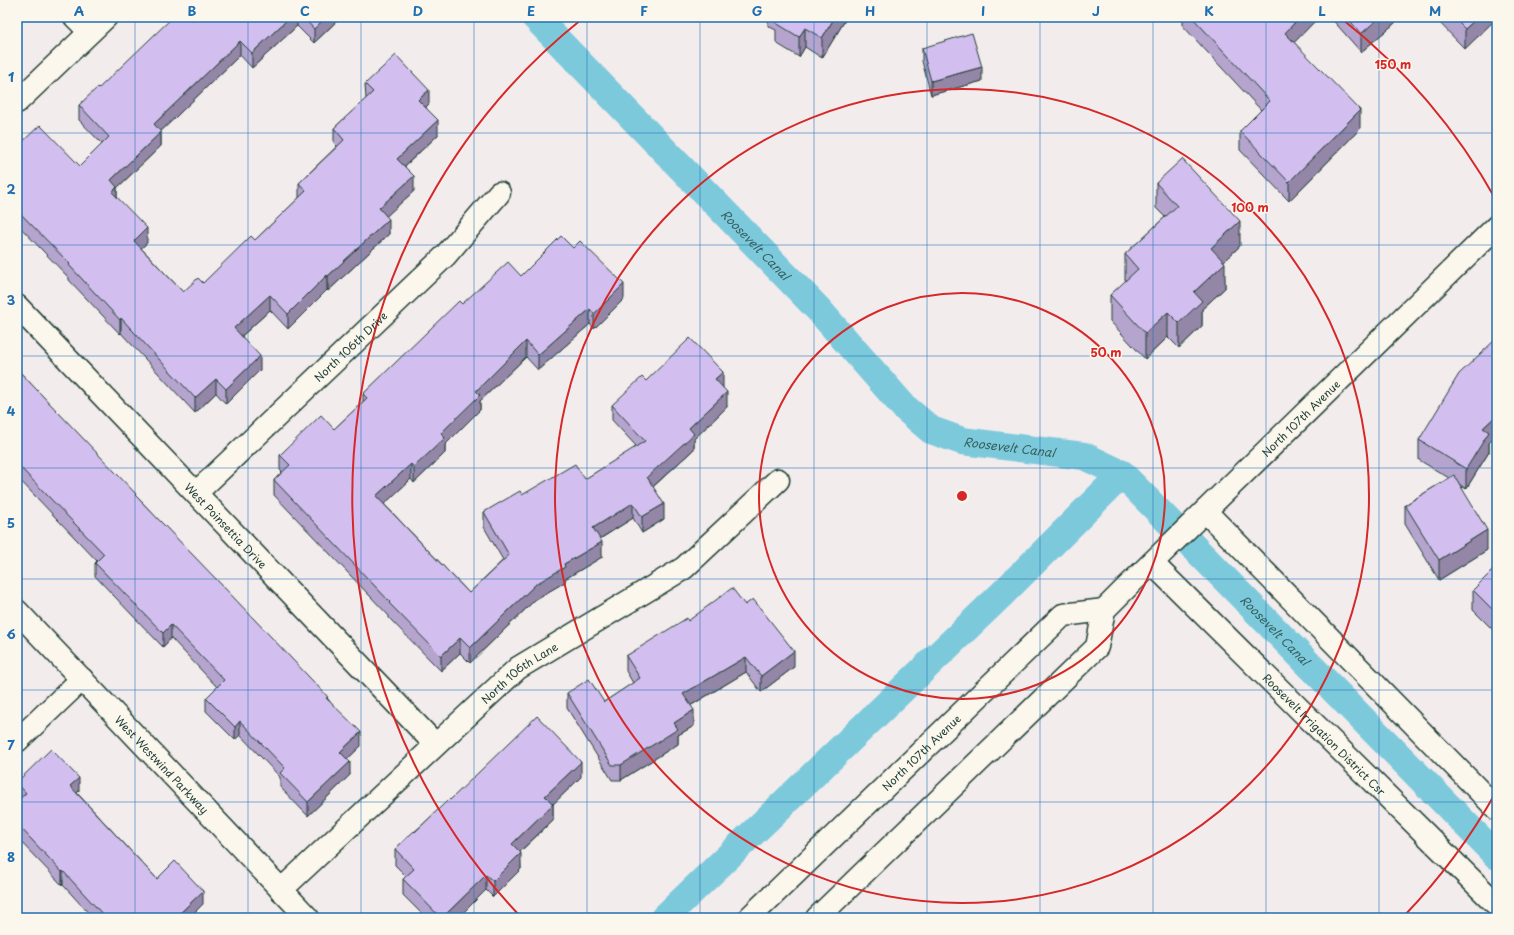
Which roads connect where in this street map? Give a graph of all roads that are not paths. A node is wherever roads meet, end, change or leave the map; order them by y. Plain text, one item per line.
1 (106, 17) edge
2 (83, 24) edge
3 (17, 102) edge
4 (499, 193) dead end
5 (1497, 226) edge
6 (17, 306) edge
7 (778, 480) dead end
8 (196, 493) junction
9 (1205, 511) junction
10 (1155, 560) junction
11 (1104, 610) junction
12 (17, 611) edge
13 (82, 679) junction
14 (17, 741) edge
15 (435, 744) junction
16 (1497, 809) edge
17 (281, 890) junction
18 (1497, 905) edge
19 (308, 918) edge
20 (749, 918) edge
21 (817, 918) edge

1 - 2 street
2 - 3 street
4 - 8 street, North 106th Drive
5 - 9 street, North 107th Avenue
6 - 8 street, West Poinsettia Drive
7 - 15 street, North 106th Lane
8 - 15 street, West Poinsettia Drive
9 - 10 street, North 107th Avenue
9 - 16 street
10 - 11 street, North 107th Avenue
10 - 18 street, Roosevelt Irrigation District Csr
11 - 20 street, North 107th Avenue
11 - 21 street
12 - 13 street, West Westwind Parkway
13 - 14 street
13 - 17 street, West Westwind Parkway
15 - 17 street, North 106th Lane
17 - 19 street, West Westwind Parkway

